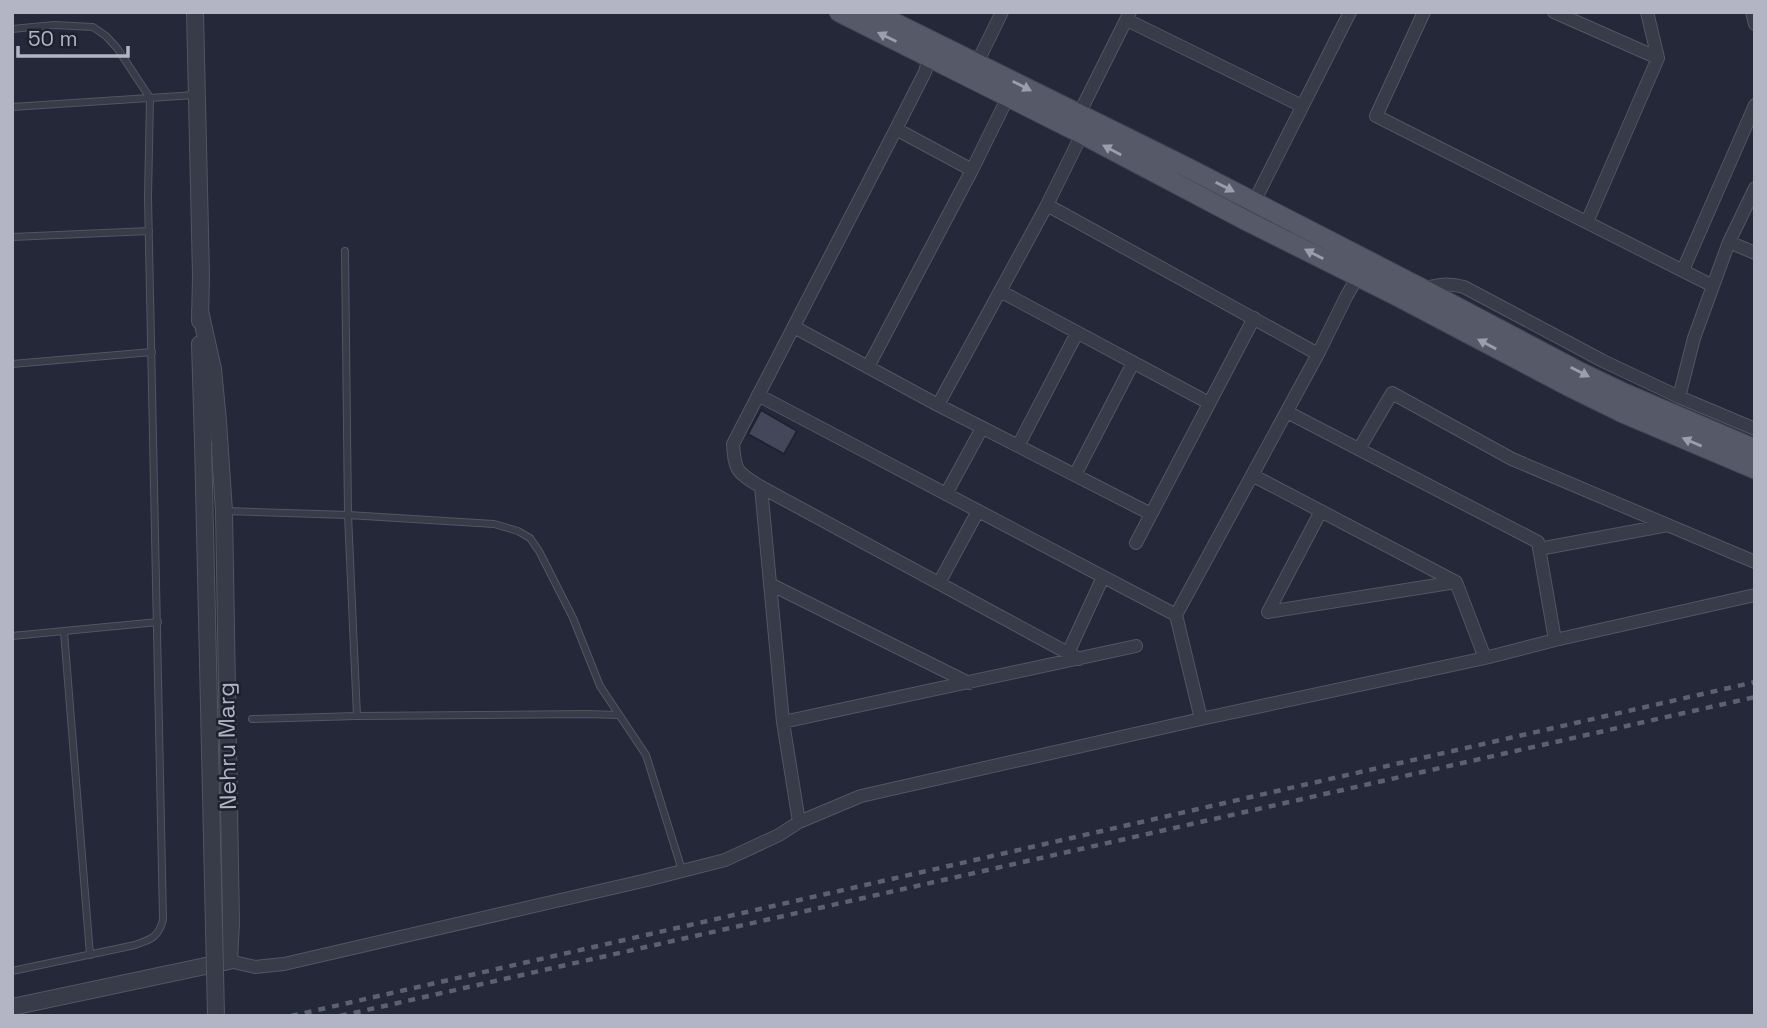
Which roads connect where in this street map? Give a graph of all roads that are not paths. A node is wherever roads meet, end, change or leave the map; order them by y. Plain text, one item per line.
1 (195, 12) edge
2 (839, 12) edge
3 (873, 12) edge
4 (1002, 12) edge
5 (1350, 12) edge
6 (1424, 12) edge
7 (1554, 12) edge
8 (1647, 12) edge
9 (1752, 12) edge
10 (1128, 16) edge
11 (1755, 24) edge
12 (12, 29) edge
13 (929, 57) junction
14 (1658, 58) junction
15 (977, 63) junction
16 (197, 95) junction
17 (1007, 97) junction
18 (150, 98) junction
19 (1755, 105) edge
20 (1302, 106) junction
21 (12, 107) edge
22 (1077, 126) junction
23 (896, 129) junction
24 (972, 170) junction
25 (1755, 188) edge
26 (1254, 202) junction
27 (1047, 205) junction
28 (1587, 222) junction
29 (149, 231) junction
30 (12, 237) edge
31 (1729, 242) junction
32 (345, 251) dead end
33 (1755, 253) edge
34 (1683, 270) junction
35 (1358, 276) junction
36 (1713, 286) junction
37 (1423, 289) junction
38 (1000, 291) junction
39 (200, 311) junction
40 (1452, 315) junction
41 (1254, 318) junction
42 (794, 327) junction
43 (1077, 333) junction
44 (152, 352) junction
45 (1318, 354) junction
46 (1133, 363) junction
47 (12, 364) edge
48 (868, 367) junction
49 (758, 395) junction
50 (1679, 397) junction
51 (1209, 403) junction
52 (938, 405) junction
53 (1287, 412) junction
54 (982, 428) junction
55 (1755, 429) edge
56 (1017, 446) junction
57 (1359, 449) junction
58 (1755, 449) edge
59 (1755, 469) edge
60 (1075, 475) junction
61 (1252, 475) junction
62 (761, 487) junction
63 (946, 494) junction
64 (224, 511) junction
65 (978, 511) junction
66 (1321, 511) junction
67 (1151, 514) junction
68 (348, 515) junction
69 (1668, 525) junction
70 (1136, 542) dead end
71 (1539, 549) junction
72 (1755, 562) edge
73 (1103, 577) junction
74 (1456, 582) junction
75 (939, 583) junction
76 (770, 584) junction
77 (1755, 595) edge
78 (1177, 615) junction
79 (158, 622) junction
80 (64, 632) junction
81 (12, 636) edge
82 (1555, 640) junction
83 (1136, 646) dead end
84 (1073, 656) junction
85 (1485, 658) junction
86 (969, 682) junction
87 (618, 715) junction
88 (357, 716) junction
89 (252, 719) dead end
90 (1201, 719) junction
91 (783, 722) junction
92 (799, 822) junction
93 (682, 871) junction
94 (90, 955) junction
95 (229, 961) junction
96 (12, 971) edge
97 (12, 1007) edge
98 (216, 1016) edge

1 - 16 street
13 -> 2 main road
3 - 15 main road
4 - 15 street
5 - 20 street
6 - 28 street
7 - 14 street
8 - 14 street
9 - 11 street
10 - 20 street
10 - 22 street
12 - 18 lane
13 - 17 main road
13 - 23 street
14 - 28 street
15 -> 22 main road
16 - 18 lane
16 - 39 street
17 - 22 main road
17 - 24 street
18 - 21 lane
18 - 29 lane
19 - 34 street
20 - 26 street
22 -> 26 main road
22 - 27 street
35 -> 22 main road
23 - 24 street
23 - 42 street
24 - 48 street
25 - 31 street
26 - 37 main road
27 - 38 street
27 - 41 street
28 - 34 street
29 - 30 lane
29 - 44 lane
31 - 33 street
31 - 36 street
32 - 68 lane
34 - 36 street
35 - 40 main road
35 - 45 street
36 - 50 street
37 - 40 main road
37 - 50 street
38 - 43 street
38 - 52 street
39 - 64 street, Nehru Marg
39 - 98 street, bridge
40 -> 58 main road
59 -> 40 main road
41 - 45 street
41 - 51 street
42 - 48 street
42 - 49 street
43 - 46 street
43 - 56 street
44 - 47 lane
44 - 79 lane
45 - 53 street
46 - 51 street
46 - 60 street
48 - 52 street
49 - 62 street
49 - 63 street
50 - 55 street
51 - 67 street
52 - 54 street
53 - 57 street
53 - 61 street
54 - 56 street
54 - 63 street
56 - 60 street
57 - 69 street
57 - 71 street
60 - 67 street
61 - 66 street
61 - 78 street
62 - 75 street
62 - 76 street
63 - 65 street
64 - 68 lane
64 - 95 street, Nehru Marg
65 - 73 street
65 - 75 street
66 - 74 street
66 - 74 street
67 - 70 street
68 - 87 lane
68 - 88 lane
69 - 71 street
69 - 72 street
71 - 82 street
73 - 78 street
73 - 84 street
74 - 85 street
75 - 84 street
76 - 86 street
76 - 91 street
77 - 82 street
78 - 90 street
79 - 80 lane
79 - 94 lane
80 - 81 lane
80 - 94 lane
82 - 85 street
83 - 84 street
84 - 86 street
85 - 90 street
86 - 91 street
87 - 88 lane
87 - 93 lane
88 - 89 lane
90 - 92 street
91 - 92 street
92 - 93 street
93 - 95 street
94 - 96 lane
95 - 97 street

